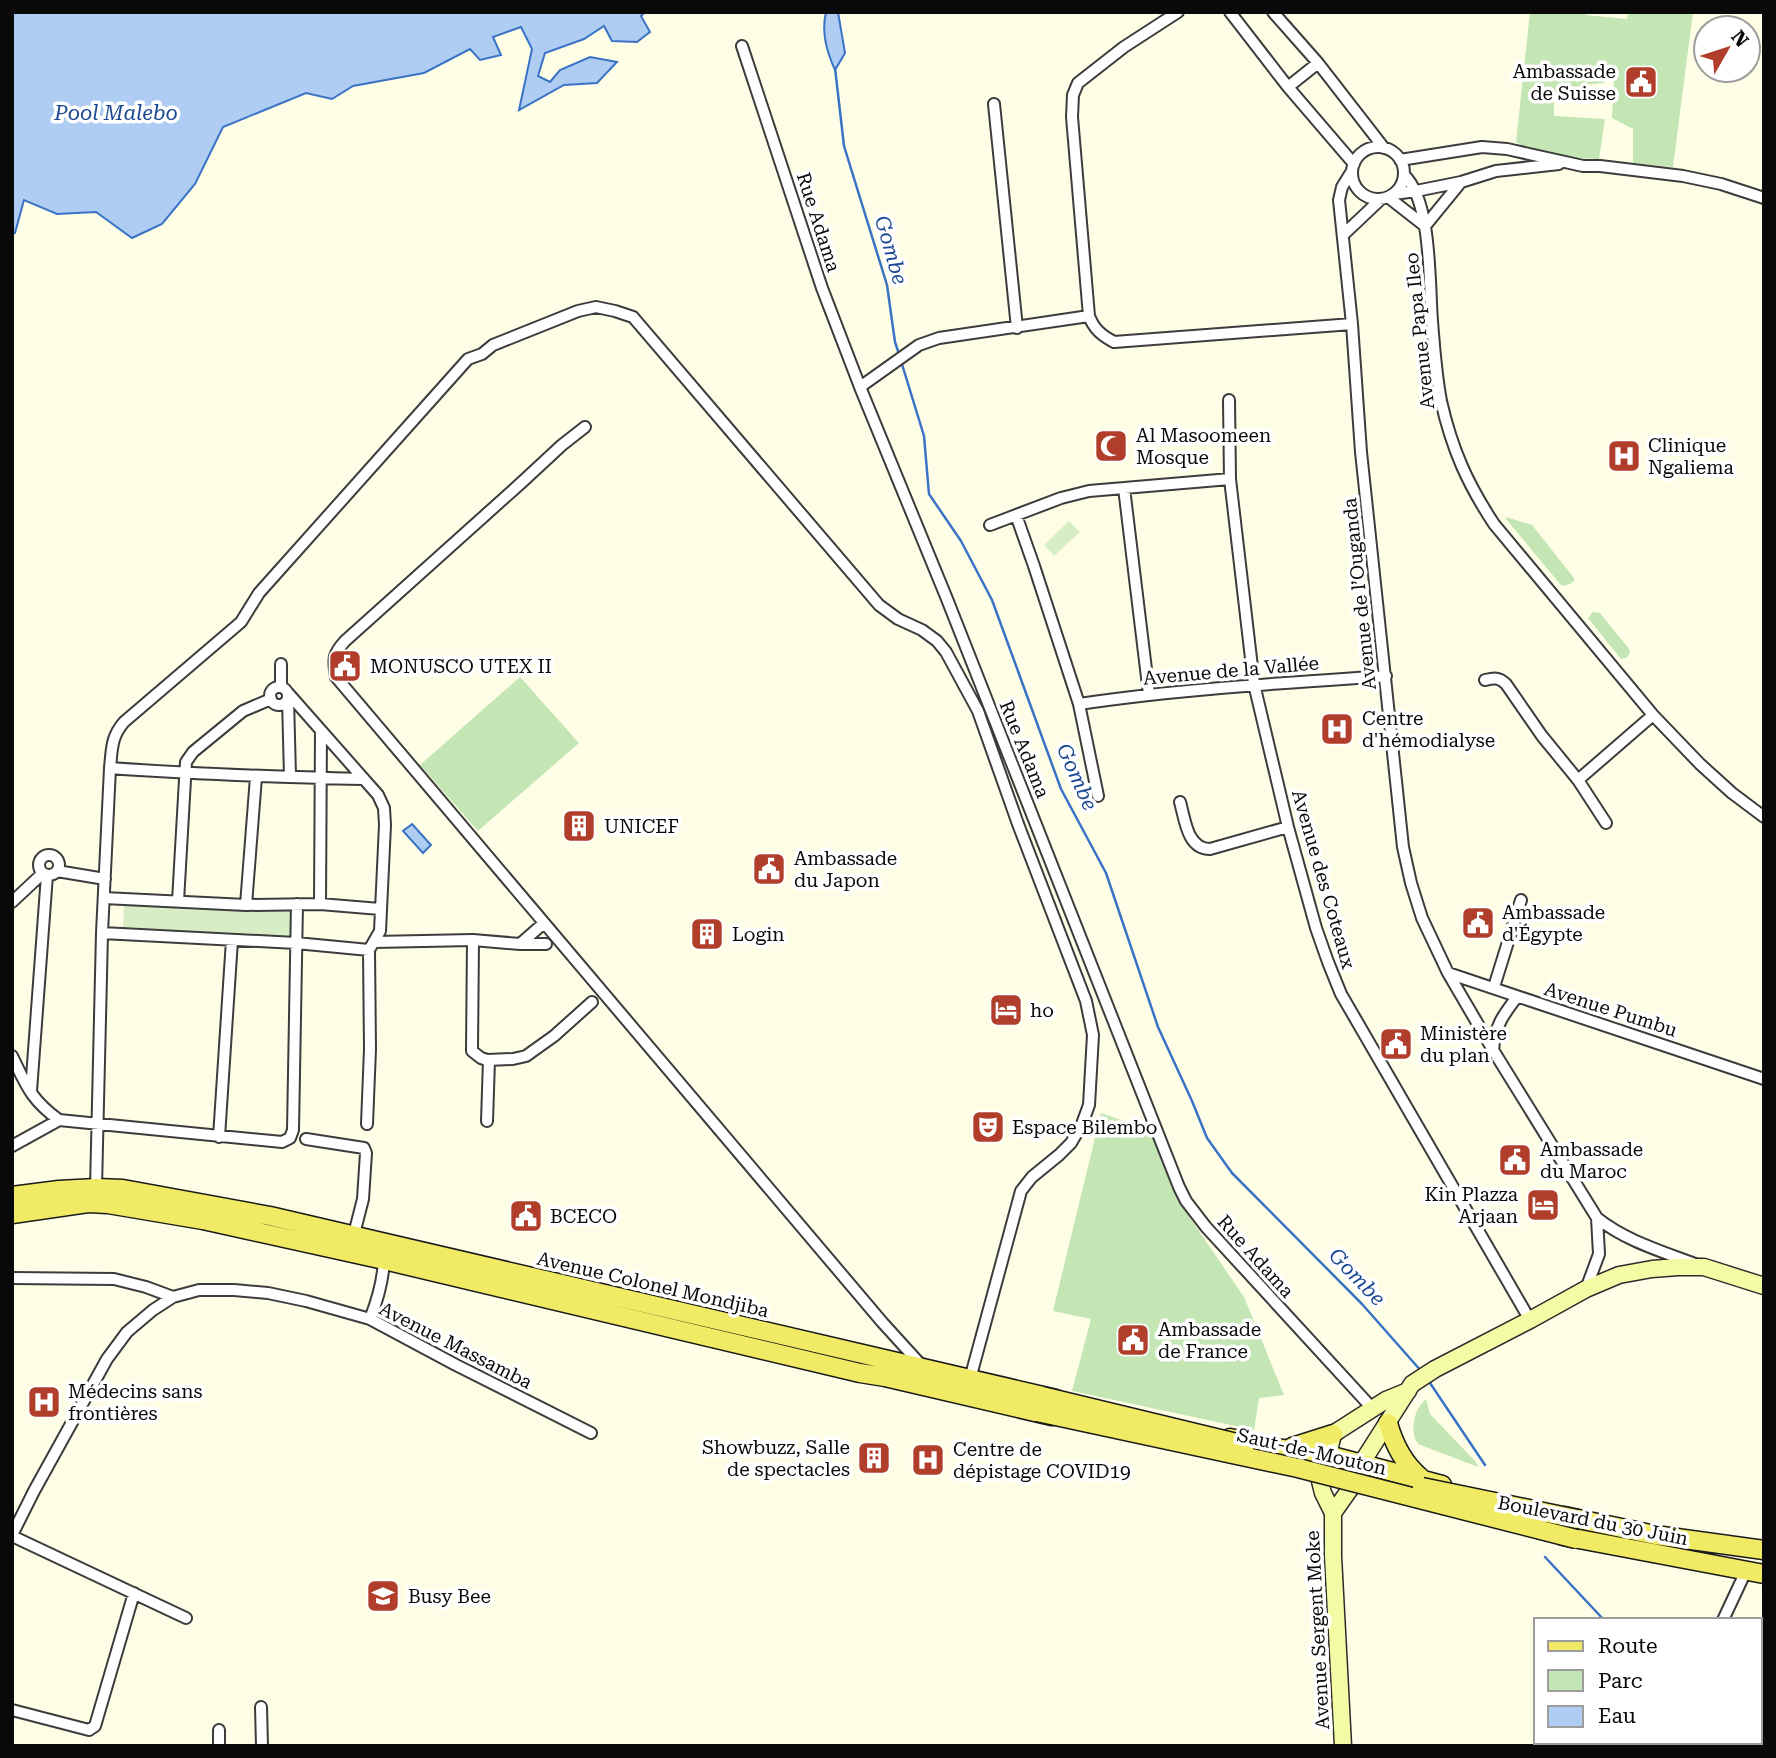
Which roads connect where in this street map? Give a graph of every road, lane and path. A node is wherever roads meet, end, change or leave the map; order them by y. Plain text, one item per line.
1 (1178, 12) edge
2 (1230, 12) edge
3 (1273, 12) edge
4 (742, 46) dead end
5 (1318, 63) junction
6 (1288, 87) junction
7 (994, 104) dead end
8 (1384, 148) junction
9 (1400, 160) junction
10 (1566, 163) junction
11 (1353, 167) junction
12 (1404, 176) junction
13 (1461, 181) junction
14 (1416, 191) junction
15 (1388, 197) junction
16 (1764, 198) edge
17 (1425, 226) junction
18 (1343, 235) junction
19 (1089, 316) junction
20 (1352, 324) junction
21 (1017, 328) junction
22 (860, 387) junction
23 (1229, 400) dead end
24 (585, 427) dead end
25 (1230, 479) junction
26 (1124, 488) junction
27 (1016, 515) junction
28 (990, 525) dead end
29 (281, 664) dead end
30 (1386, 676) junction
31 (1485, 680) dead end
32 (1254, 684) junction
33 (285, 693) junction
34 (1149, 694) junction
35 (1079, 704) junction
36 (1653, 715) junction
37 (321, 732) junction
38 (110, 768) junction
39 (185, 773) junction
40 (290, 776) junction
41 (256, 777) junction
42 (321, 778) junction
43 (364, 779) junction
44 (1578, 780) junction
45 (1098, 796) dead end
46 (1180, 802) dead end
47 (1764, 817) edge
48 (1606, 823) dead end
49 (1288, 827) junction
50 (49, 873) junction
51 (105, 879) junction
52 (104, 898) junction
53 (1521, 900) dead end
54 (178, 901) junction
55 (12, 902) edge
56 (297, 904) junction
57 (320, 904) junction
58 (246, 905) junction
59 (380, 909) junction
60 (544, 923) junction
61 (102, 933) junction
62 (232, 940) junction
63 (473, 940) junction
64 (296, 943) junction
65 (520, 944) junction
66 (546, 944) dead end
67 (371, 946) junction
68 (1447, 973) junction
69 (1494, 988) junction
70 (1517, 997) junction
71 (592, 1002) dead end
72 (1493, 1050) junction
73 (12, 1056) edge
74 (489, 1060) junction
75 (1764, 1079) edge
76 (31, 1094) junction
77 (59, 1120) junction
78 (487, 1121) dead end
79 (98, 1122) junction
80 (367, 1124) dead end
81 (219, 1137) junction
82 (306, 1139) dead end
83 (12, 1146) edge
84 (96, 1188) junction
85 (12, 1196) edge
86 (12, 1214) edge
87 (1597, 1218) junction
88 (351, 1243) junction
89 (384, 1259) junction
90 (1704, 1267) junction
91 (492, 1277) junction
92 (12, 1278) edge
93 (1764, 1286) edge
94 (1586, 1289) junction
95 (173, 1297) junction
96 (370, 1319) junction
97 (1530, 1320) junction
98 (922, 1376) junction
99 (970, 1378) junction
100 (1410, 1387) junction
101 (1040, 1404) junction
102 (1372, 1408) junction
103 (1388, 1423) junction
104 (592, 1433) dead end
105 (1333, 1434) junction
106 (1282, 1449) junction
107 (1300, 1452) junction
108 (1328, 1455) junction
109 (1361, 1464) junction
110 (1385, 1470) junction
111 (1295, 1475) junction
112 (1423, 1480) junction
113 (1320, 1481) junction
114 (1350, 1489) junction
115 (1379, 1497) junction
116 (1333, 1513) junction
117 (1577, 1519) junction
118 (12, 1535) edge
119 (1576, 1539) junction
120 (1764, 1550) edge
121 (1755, 1573) edge
122 (134, 1593) junction
123 (187, 1618) dead end
124 (1724, 1618) edge
125 (261, 1707) dead end
126 (12, 1710) edge
127 (219, 1730) dead end
128 (219, 1746) edge
129 (262, 1746) edge
130 (1343, 1746) edge

1 - 19 street
2 - 6 street
3 - 5 street
4 - 22 street, Rue Adama
5 - 6 street
5 - 8 street
6 - 11 street
7 - 21 street
8 - 9 street
8 - 11 street
9 - 10 street
9 - 12 street
10 - 13 street
10 - 16 street
11 - 15 street
11 - 18 street, Avenue de l’Ouganda
12 - 14 street, Avenue Papa Ileo
12 - 15 street
13 - 14 street
13 - 17 street, Avenue Papa Ileo
14 - 15 street
14 - 17 street, Avenue Papa Ileo
15 - 17 street, Avenue Papa Ileo
15 - 18 street
17 - 36 street, Avenue Papa Ileo
18 - 20 street, Avenue de l’Ouganda
19 - 20 street
19 - 21 street
20 - 30 street, Avenue de l’Ouganda
21 - 22 street
22 - 102 street, Rue Adama
23 - 25 street, Avenue des Coteaux
24 - 60 street
25 - 26 street
25 - 32 street, Avenue des Coteaux
26 - 27 street
26 - 34 street
27 - 28 street
27 - 35 street
29 - 33 street
30 - 32 street, Avenue de la Vallée
30 - 68 street, Avenue de l’Ouganda
31 - 44 street
32 - 34 street, Avenue de la Vallée
32 - 49 street, Avenue des Coteaux
33 - 37 street
33 - 39 street
33 - 40 street
34 - 35 street, Avenue de la Vallée
35 - 45 street
36 - 44 street
36 - 47 street, Avenue Papa Ileo
37 - 42 street
37 - 43 street
38 - 39 street
38 - 51 street
38 - 99 street
39 - 41 street
39 - 54 street
40 - 41 street
40 - 42 street
41 - 58 street
42 - 43 street
42 - 57 street
43 - 59 street
44 - 48 street
46 - 49 street
49 - 97 street, Avenue des Coteaux
50 - 51 street
50 - 55 street
50 - 76 street
51 - 52 street
52 - 54 street
52 - 61 street
53 - 69 street
54 - 58 street
56 - 57 street
56 - 58 street
56 - 64 street
57 - 59 street
59 - 67 street
60 - 65 street
60 - 98 street
61 - 62 street
61 - 79 street
62 - 64 street
62 - 81 street
63 - 65 street
63 - 67 street
63 - 74 street
64 - 67 street
64 - 81 street
65 - 66 street
67 - 80 street
68 - 69 street, Avenue Pumbu
68 - 72 street, Avenue de l’Ouganda
69 - 70 street, Avenue Pumbu
70 - 72 street
70 - 75 street, Avenue Pumbu
71 - 74 street
72 - 87 street, Avenue de l’Ouganda
73 - 76 street
74 - 78 street
76 - 77 street
77 - 79 street
77 - 83 street
79 - 81 street
79 - 84 street
82 - 88 street
84 - 85 main road, Avenue Colonel Mondjiba
84 - 88 main road, Avenue Colonel Mondjiba
86 - 88 main road, Avenue Colonel Mondjiba
87 - 90 street, Avenue de l’Ouganda
87 - 94 street
88 - 89 main road, Avenue Colonel Mondjiba
88 - 91 main road, Avenue Colonel Mondjiba
89 - 91 main road, Avenue Colonel Mondjiba
89 - 96 street
90 - 93 main road
90 - 94 main road
91 - 98 main road, Avenue Colonel Mondjiba
92 - 95 street
94 - 97 main road
95 - 96 street, Avenue Massamba
95 - 118 street, Avenue Massamba
96 - 104 street, Avenue Massamba
97 - 100 main road
98 - 99 main road, Avenue Colonel Mondjiba
98 - 101 main road, Avenue Colonel Mondjiba
99 - 101 main road, Avenue Colonel Mondjiba
100 - 102 main road
100 - 103 main road
101 - 106 main road, Avenue Colonel Mondjiba
101 - 111 main road, Avenue Colonel Mondjiba
101 - 117 main road, Saut-de-Mouton, bridge
101 - 119 main road, Saut-de-Mouton, bridge
102 - 105 main road
103 - 109 main road
103 - 112 main road
105 - 106 main road
105 - 108 main road
106 - 107 main road, Avenue Colonel Mondjiba
107 - 108 main road, Avenue Colonel Mondjiba
107 - 111 main road
108 - 109 main road, Avenue Colonel Mondjiba
108 - 113 main road
109 - 110 main road, Boulevard du 30 Juin
109 - 114 main road
110 - 112 main road, Boulevard du 30 Juin
110 - 115 main road
111 - 113 main road, Avenue Colonel Mondjiba
112 - 117 main road, Boulevard du 30 Juin
113 - 114 main road, Boulevard du 30 Juin
113 - 116 main road
114 - 115 main road, Boulevard du 30 Juin
114 - 116 main road
115 - 119 main road, Boulevard du 30 Juin
116 - 130 main road, Avenue Sergent Moke
117 - 120 main road, Boulevard du 30 Juin
118 - 122 street
119 - 121 main road, Boulevard du 30 Juin
121 - 124 street
122 - 123 street
122 - 126 street
125 - 129 street
127 - 128 street

